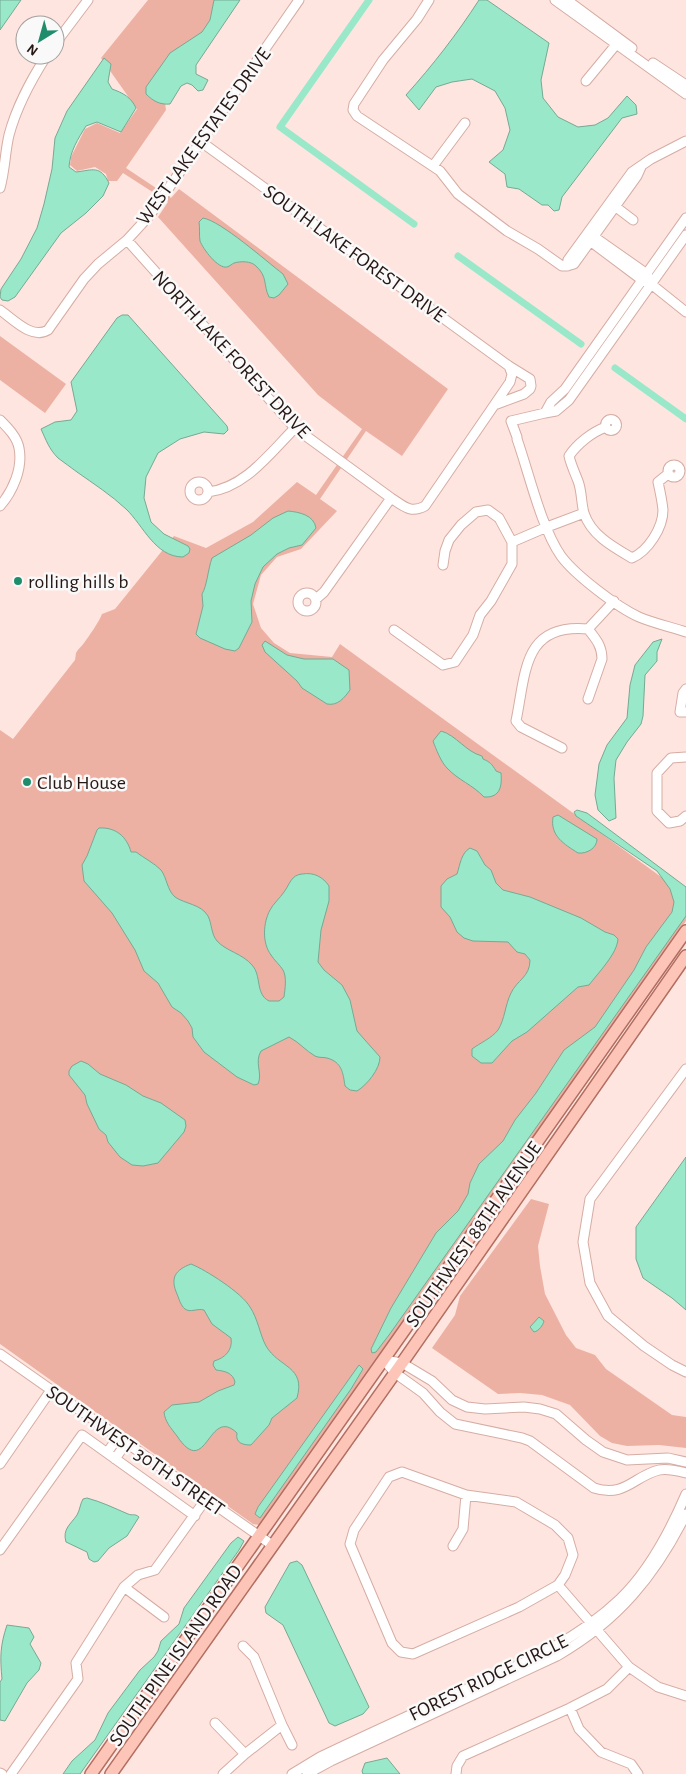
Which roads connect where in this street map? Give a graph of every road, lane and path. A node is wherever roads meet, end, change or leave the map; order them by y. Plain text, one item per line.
1 (88, 0) edge
2 (300, 0) edge
3 (429, 0) edge
4 (555, 0) edge
5 (567, 0) edge
6 (65, 31) edge
7 (618, 42) junction
8 (41, 65) edge
9 (586, 81) dead end
10 (686, 85) edge
11 (686, 94) edge
12 (465, 123) dead end
13 (200, 141) junction
14 (686, 141) edge
15 (433, 166) junction
16 (0, 188) edge
17 (613, 205) junction
18 (686, 218) edge
19 (633, 220) dead end
20 (686, 235) edge
21 (590, 238) junction
22 (127, 240) junction
23 (647, 280) junction
24 (0, 310) edge
25 (686, 312) edge
26 (509, 366) junction
27 (510, 382) junction
28 (520, 396) junction
29 (497, 404) junction
30 (0, 420) edge
31 (606, 426) dead end
32 (295, 428) junction
33 (668, 474) dead end
34 (10, 492) junction
35 (208, 492) dead end
36 (0, 495) edge
37 (391, 498) junction
38 (0, 506) edge
39 (584, 513) junction
40 (547, 527) junction
41 (512, 542) junction
42 (443, 565) dead end
43 (316, 599) dead end
44 (614, 601) junction
45 (588, 629) junction
46 (394, 630) dead end
47 (686, 632) edge
48 (686, 689) edge
49 (588, 699) dead end
50 (686, 712) edge
51 (562, 748) dead end
52 (686, 757) edge
53 (686, 816) edge
54 (686, 931) edge
55 (686, 956) edge
56 (686, 1069) edge
57 (0, 1354) edge
58 (384, 1360) junction
59 (402, 1363) junction
60 (686, 1372) edge
61 (395, 1373) junction
62 (51, 1390) junction
63 (118, 1437) junction
64 (126, 1443) junction
65 (107, 1453) junction
66 (115, 1459) junction
67 (686, 1462) edge
68 (0, 1464) edge
69 (686, 1473) edge
70 (686, 1494) edge
71 (466, 1495) junction
72 (206, 1500) junction
73 (686, 1514) edge
74 (194, 1516) junction
75 (259, 1536) junction
76 (272, 1545) junction
77 (453, 1546) dead end
78 (0, 1550) edge
79 (558, 1585) junction
80 (124, 1587) junction
81 (164, 1616) dead end
82 (593, 1627) junction
83 (243, 1646) dead end
84 (629, 1667) junction
85 (686, 1696) edge
86 (570, 1708) junction
87 (215, 1723) dead end
88 (282, 1725) junction
89 (292, 1745) dead end
90 (245, 1754) junction
91 (11, 1774) edge
92 (91, 1774) edge
93 (111, 1774) edge
94 (223, 1774) edge
95 (292, 1774) edge
96 (308, 1774) edge
97 (456, 1774) edge
98 (638, 1774) edge

1 - 6 street
2 - 13 street, WEST LAKE ESTATES DRIVE
3 - 15 street
4 - 7 street
5 - 7 street
7 - 9 street
7 - 10 street
7 - 11 street
8 - 16 street
12 - 15 street
13 - 22 street, WEST LAKE ESTATES DRIVE
13 - 26 street, SOUTH LAKE FOREST DRIVE
14 - 17 street
15 - 21 street
17 - 19 street
17 - 21 street
18 - 23 street
20 - 23 street
21 - 23 street
22 - 24 street, WEST LAKE ESTATES DRIVE
22 - 32 street, NORTH LAKE FOREST DRIVE
23 - 25 street
23 - 40 street
26 - 27 street
26 - 28 street, SOUTH LAKE FOREST DRIVE
27 - 28 street
27 - 29 street, NORTH LAKE FOREST DRIVE
28 - 29 street
29 - 37 street, NORTH LAKE FOREST DRIVE
30 - 34 street
31 - 39 street
32 - 35 street
32 - 37 street, NORTH LAKE FOREST DRIVE
33 - 39 street
34 - 36 street
34 - 38 street
37 - 43 street
39 - 40 street
40 - 41 street
40 - 44 street
41 - 42 street
41 - 46 street
44 - 45 street
44 - 47 street
45 - 49 street
45 - 51 street
48 - 50 street
52 - 53 street
54 - 58 main road, SOUTHWEST 88TH AVENUE
55 - 59 main road, SOUTHWEST 88TH AVENUE
56 - 60 street
57 - 62 street, SOUTHWEST 30TH STREET
58 - 59 street
58 - 61 street
58 - 75 main road, SOUTHWEST 88TH AVENUE
59 - 61 main road, SOUTHWEST 88TH AVENUE
59 - 67 street
61 - 69 street
61 - 76 main road, SOUTHWEST 88TH AVENUE
62 - 63 street, SOUTHWEST 30TH STREET
62 - 68 street
63 - 64 street, SOUTHWEST 30TH STREET
63 - 65 street
64 - 66 street
64 - 72 street, SOUTHWEST 30TH STREET
65 - 66 street
65 - 78 street
66 - 74 street
70 - 82 street, FOREST RIDGE CIRCLE
71 - 77 street
71 - 79 street
71 - 79 street
72 - 74 street
72 - 75 street, SOUTHWEST 30TH STREET
73 - 82 street, FOREST RIDGE CIRCLE
74 - 80 street
75 - 76 street, SOUTHWEST 30TH STREET
75 - 92 main road, SOUTH PINE ISLAND ROAD
76 - 93 main road, SOUTH PINE ISLAND ROAD
79 - 82 street
80 - 81 street
80 - 91 street
82 - 84 street
82 - 95 street, FOREST RIDGE CIRCLE
82 - 96 street, FOREST RIDGE CIRCLE
83 - 88 street
84 - 85 street
84 - 86 street
86 - 97 street
86 - 98 street
87 - 90 street
88 - 89 street
88 - 90 street
90 - 94 street

